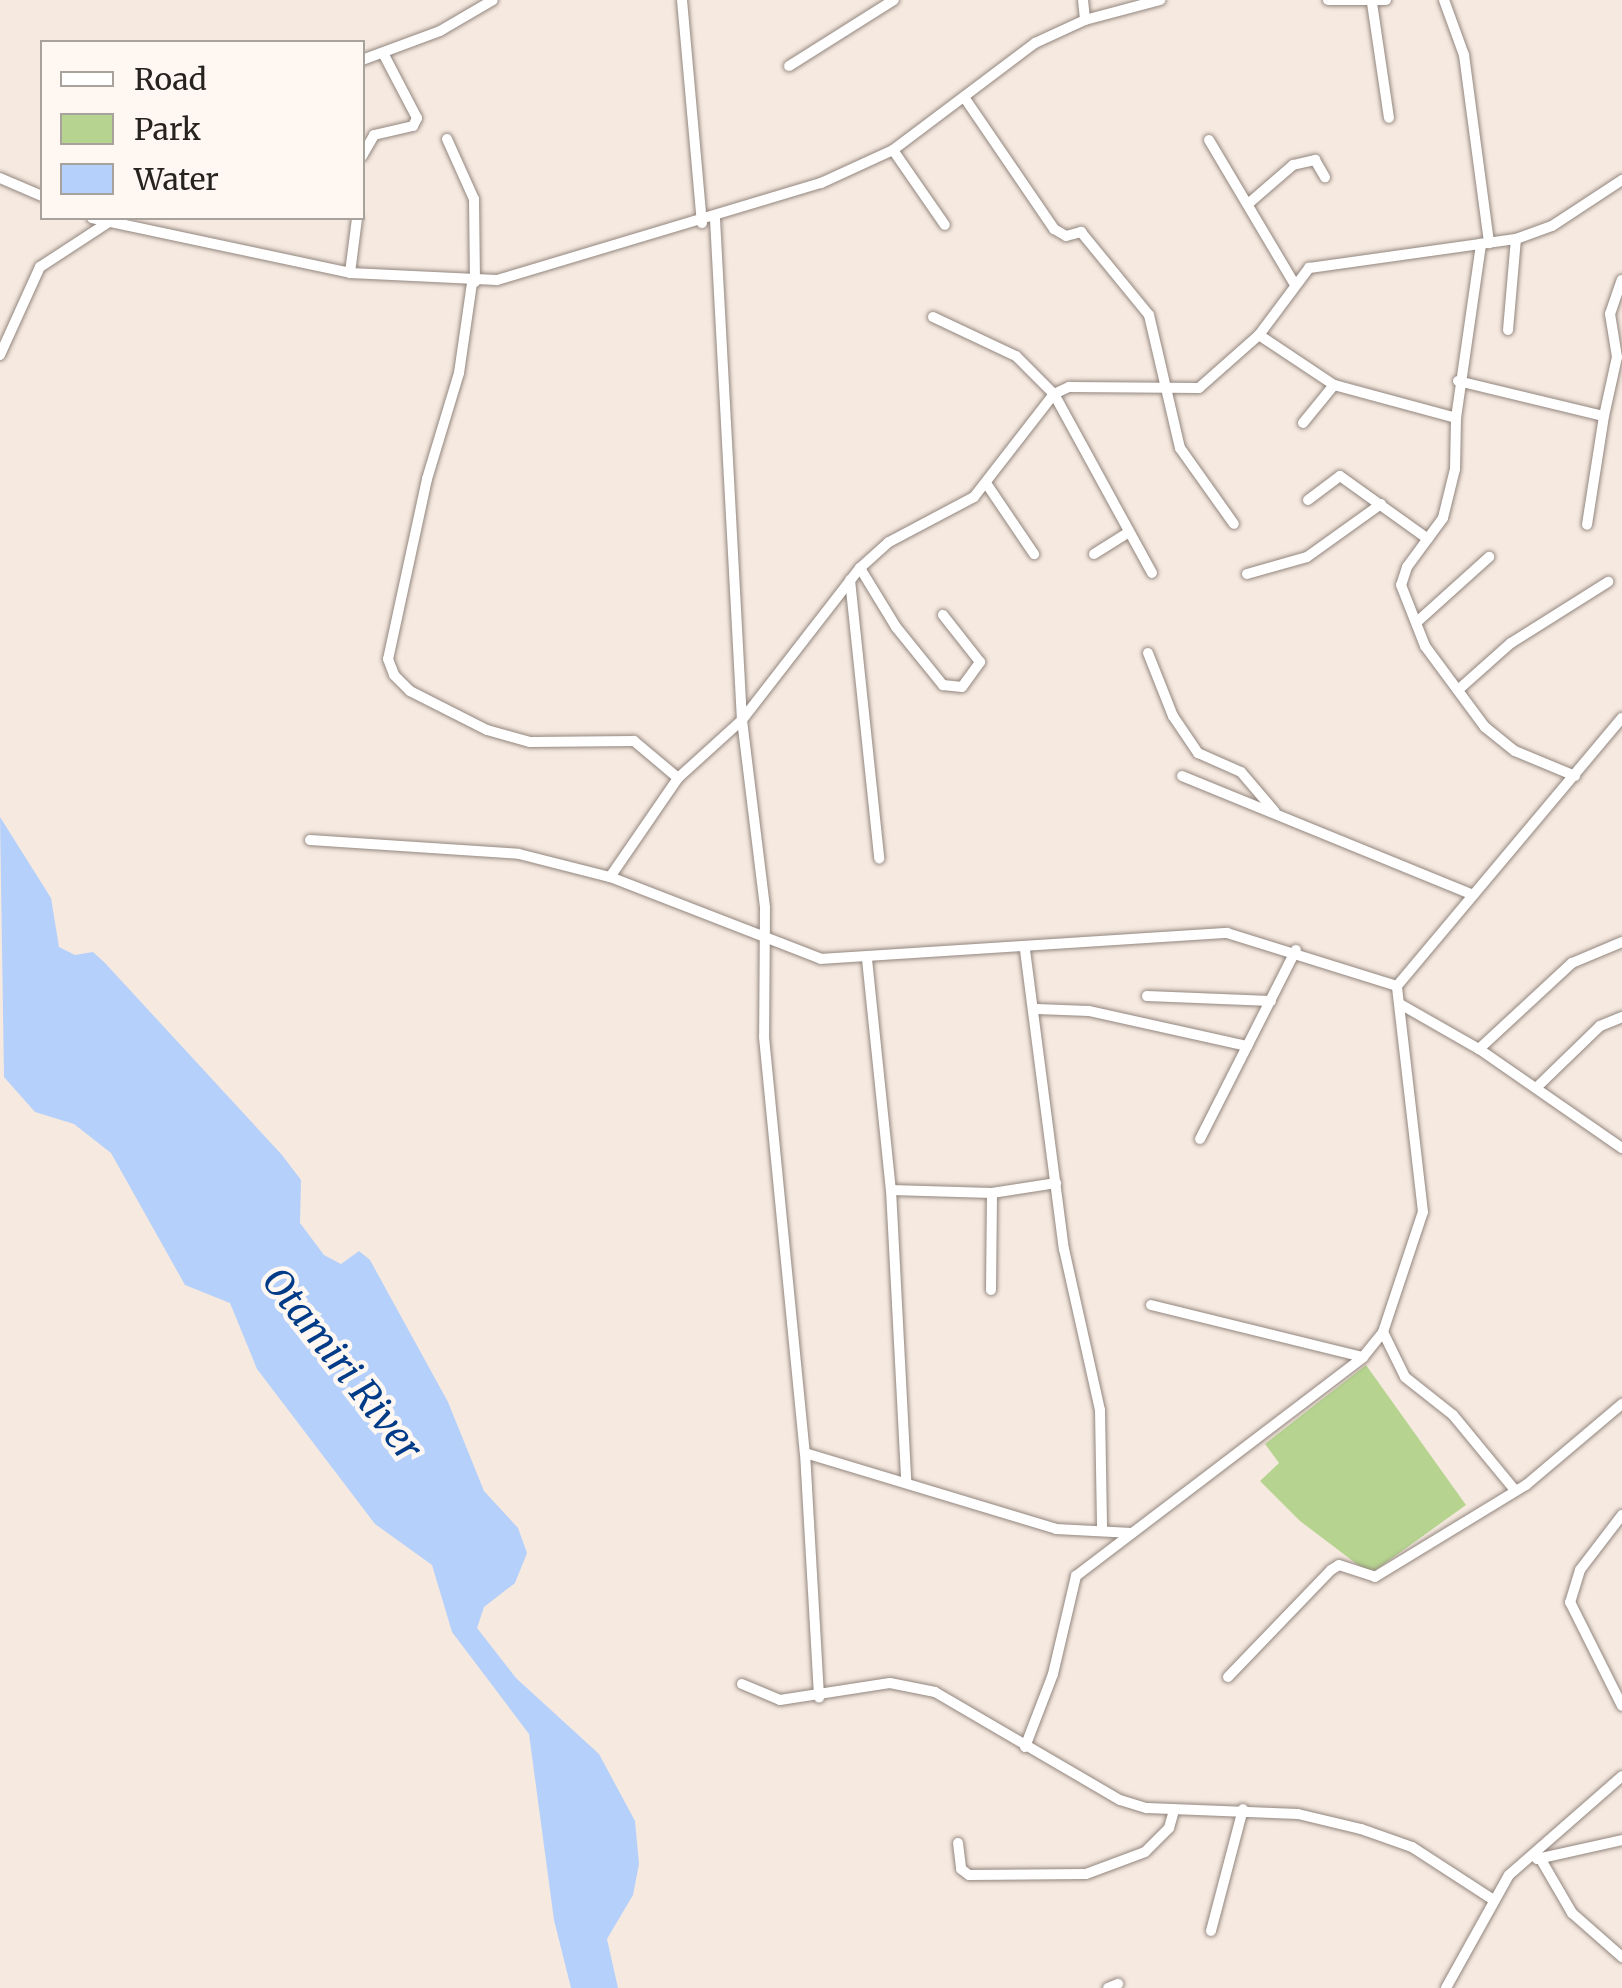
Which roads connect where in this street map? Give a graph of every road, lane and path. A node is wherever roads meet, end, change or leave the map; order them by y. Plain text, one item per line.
1 (493, 0) edge
2 (682, 0) edge
3 (894, 0) edge
4 (1084, 0) edge
5 (1160, 0) edge
6 (1328, 0) edge
7 (1386, 0) edge
8 (1444, 0) edge
9 (1372, 3) junction
10 (1086, 20) junction
11 (384, 55) junction
12 (365, 59) edge
13 (790, 66) dead end
14 (964, 98) junction
15 (1389, 118) dead end
16 (446, 139) dead end
17 (1209, 140) dead end
18 (894, 150) junction
19 (365, 151) edge
20 (1325, 177) dead end
21 (0, 178) edge
22 (1622, 180) edge
23 (40, 195) edge
24 (1248, 204) junction
25 (715, 218) junction
26 (111, 220) edge
27 (357, 220) edge
28 (702, 223) junction
29 (945, 225) dead end
30 (1516, 240) junction
31 (1485, 243) junction
32 (350, 273) junction
33 (1622, 280) edge
34 (474, 282) junction
35 (1294, 283) junction
36 (933, 318) dead end
37 (1508, 330) dead end
38 (1259, 335) junction
39 (0, 355) edge
40 (1458, 381) junction
41 (1334, 385) junction
42 (1166, 390) junction
43 (1054, 394) junction
44 (1604, 416) junction
45 (1456, 418) junction
46 (1302, 423) dead end
47 (986, 483) junction
48 (1308, 500) dead end
49 (1381, 504) junction
50 (1234, 524) dead end
51 (1587, 524) dead end
52 (1128, 533) junction
53 (1428, 539) junction
54 (1034, 554) dead end
55 (1094, 554) dead end
56 (1489, 557) dead end
57 (860, 568) junction
58 (1152, 573) dead end
59 (1247, 574) dead end
60 (850, 580) junction
61 (1608, 582) dead end
62 (943, 615) dead end
63 (1418, 620) junction
64 (1148, 653) dead end
65 (1458, 690) junction
66 (1622, 718) edge
67 (742, 720) junction
68 (1182, 776) dead end
69 (1575, 776) junction
70 (678, 778) junction
71 (1276, 813) junction
72 (310, 840) dead end
73 (879, 858) dead end
74 (610, 877) junction
75 (1473, 895) junction
76 (765, 941) junction
77 (1622, 942) edge
78 (1025, 950) junction
79 (1296, 950) junction
80 (868, 959) junction
81 (1397, 986) junction
82 (1147, 996) dead end
83 (1270, 1000) junction
84 (1400, 1004) junction
85 (1036, 1008) junction
86 (1622, 1017) edge
87 (1247, 1046) junction
88 (1479, 1049) junction
89 (1536, 1088) junction
90 (1200, 1139) dead end
91 (1622, 1148) edge
92 (1056, 1184) junction
93 (891, 1190) junction
94 (992, 1193) junction
95 (991, 1290) dead end
96 (1151, 1305) dead end
97 (1384, 1332) junction
98 (1363, 1357) junction
99 (1622, 1404) edge
100 (806, 1453) junction
101 (906, 1482) junction
102 (1514, 1489) junction
103 (1622, 1515) edge
104 (1102, 1530) junction
105 (1132, 1533) junction
106 (1228, 1678) dead end
107 (742, 1684) dead end
108 (818, 1698) junction
109 (1622, 1706) edge
110 (1025, 1747) junction
111 (1622, 1776) edge
112 (1243, 1809) junction
113 (1174, 1810) junction
114 (1622, 1840) edge
115 (958, 1843) dead end
116 (1540, 1858) junction
117 (1526, 1861) junction
118 (1492, 1899) junction
119 (1212, 1931) dead end
120 (1622, 1957) edge
121 (1446, 1988) edge

1 - 11 street
2 - 28 street
3 - 13 street
4 - 10 street
5 - 10 street
6 - 9 street
7 - 9 street
8 - 31 street
9 - 15 street
10 - 14 street
11 - 12 street
11 - 19 street
14 - 18 street
14 - 42 street
16 - 34 street
17 - 24 street
18 - 25 street
18 - 29 street
20 - 24 street
21 - 23 street
22 - 30 street
24 - 35 street
25 - 28 street
25 - 67 street
26 - 32 street
26 - 39 street
27 - 32 street
28 - 34 street
30 - 31 street
30 - 37 street
31 - 35 street
31 - 40 street
32 - 34 street
33 - 44 street
34 - 70 street
35 - 38 street
36 - 43 street
38 - 41 street
38 - 42 street
40 - 44 street
40 - 45 street
41 - 45 street
41 - 46 street
42 - 43 street
42 - 50 street
43 - 47 street
43 - 52 street
44 - 51 street
45 - 53 street
47 - 54 street
47 - 57 street
48 - 49 street
49 - 53 street
49 - 59 street
52 - 55 street
52 - 58 street
53 - 63 street
56 - 63 street
57 - 60 street
57 - 62 street
60 - 67 street
60 - 73 street
61 - 65 street
63 - 65 street
64 - 71 street
65 - 69 street
66 - 69 street
67 - 70 street
67 - 76 street
68 - 71 street
69 - 75 street
70 - 74 street
71 - 75 street
72 - 74 street
74 - 76 street
75 - 81 street
76 - 80 street
76 - 100 street
77 - 88 street
78 - 79 street
78 - 80 street
78 - 85 street
79 - 81 street
79 - 83 street
80 - 93 street
81 - 84 street
82 - 83 street
83 - 87 street
84 - 88 street
84 - 97 street
85 - 87 street
85 - 92 street
86 - 89 street
87 - 90 street
88 - 89 street
89 - 91 street
92 - 94 street
92 - 104 street
93 - 94 street
93 - 101 street
94 - 95 street
96 - 98 street
97 - 98 street
97 - 102 street
98 - 105 street
99 - 102 street
100 - 101 street
100 - 108 street
101 - 104 street
102 - 106 street
103 - 109 street
104 - 105 street
105 - 110 street
107 - 108 street
108 - 110 street
110 - 113 street
111 - 117 street
112 - 113 street
112 - 118 street
112 - 119 street
113 - 115 street
114 - 116 street
116 - 117 street
116 - 120 street
117 - 118 street
118 - 121 street

